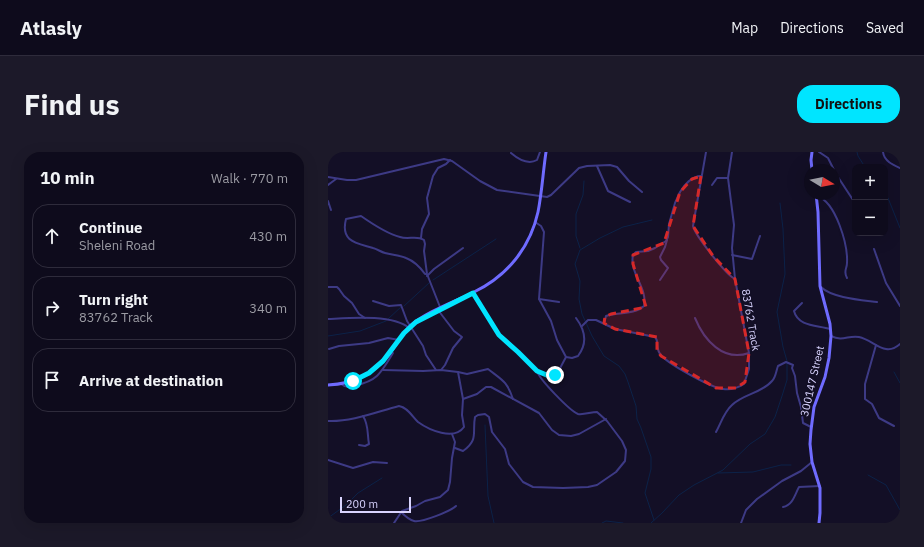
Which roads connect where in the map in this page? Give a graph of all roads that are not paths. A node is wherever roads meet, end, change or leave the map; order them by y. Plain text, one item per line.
1 (540, 152) edge
2 (546, 152) edge
3 (706, 152) edge
4 (732, 152) edge
5 (812, 152) edge
6 (819, 152) edge
7 (883, 152) edge
8 (511, 153) dead end
9 (450, 160) junction
10 (811, 164) edge
11 (831, 164) edge
12 (597, 166) junction
13 (900, 168) edge
14 (701, 176) junction
15 (328, 177) edge
16 (728, 178) junction
17 (336, 179) junction
18 (840, 181) edge
19 (328, 185) edge
20 (712, 185) dead end
21 (642, 192) dead end
22 (540, 197) junction
23 (817, 200) edge
24 (823, 200) edge
25 (854, 200) edge
26 (328, 201) edge
27 (630, 202) dead end
28 (331, 210) dead end
29 (535, 222) junction
30 (760, 236) dead end
31 (421, 238) junction
32 (667, 239) junction
33 (463, 248) dead end
34 (874, 249) dead end
35 (732, 255) junction
36 (426, 275) junction
37 (846, 278) dead end
38 (735, 279) junction
39 (660, 280) dead end
40 (820, 286) junction
41 (328, 287) edge
42 (473, 293) junction
43 (539, 299) junction
44 (373, 302) dead end
45 (559, 302) dead end
46 (876, 302) dead end
47 (802, 303) dead end
48 (900, 306) edge
49 (439, 309) junction
50 (366, 318) junction
51 (576, 318) dead end
52 (695, 318) dead end
53 (328, 319) edge
54 (604, 324) junction
55 (582, 326) junction
56 (410, 327) junction
57 (830, 329) junction
58 (831, 336) junction
59 (399, 340) junction
60 (900, 344) edge
61 (876, 345) junction
62 (329, 349) dead end
63 (393, 353) dead end
64 (749, 353) junction
65 (566, 357) junction
66 (383, 370) junction
67 (436, 370) junction
68 (441, 370) junction
69 (537, 371) junction
70 (458, 372) junction
71 (341, 384) junction
72 (328, 385) edge
73 (463, 399) junction
74 (513, 399) junction
75 (364, 416) junction
76 (606, 418) junction
77 (328, 421) edge
78 (894, 426) dead end
79 (811, 427) junction
80 (716, 432) dead end
81 (452, 434) junction
82 (359, 445) dead end
83 (455, 448) junction
84 (328, 460) edge
85 (812, 462) junction
86 (387, 463) dead end
87 (820, 486) junction
88 (456, 506) dead end
89 (783, 507) dead end
90 (400, 512) junction
91 (394, 523) edge
92 (741, 523) edge
93 (819, 523) edge

1 - 8 street
2 - 22 street
3 - 14 street
4 - 16 street, 83762 Track
5 - 10 street
6 - 11 street
7 - 13 street
9 - 17 street
9 - 22 street
9 - 31 street
12 - 21 street
12 - 22 street
12 - 27 street
14 - 32 street
14 - 38 street
15 - 17 street
16 - 20 street
16 - 35 street, 83762 Track
17 - 19 street
18 - 25 street
22 - 29 street
23 - 40 street, 300147 Street
24 - 37 street
26 - 28 street
29 - 42 street
29 - 43 street
30 - 35 street
31 - 36 street
31 - 36 street
32 - 39 street
32 - 54 street
33 - 36 street
34 - 48 street
35 - 38 street, 83762 Track
36 - 49 street
38 - 64 street, 83762 Track
40 - 46 street
40 - 57 street, 300147 Street
41 - 50 street
42 - 49 street
42 - 69 street
43 - 45 street
43 - 65 street
44 - 56 street
47 - 57 street
49 - 56 street
49 - 68 street
50 - 53 street
50 - 56 street
51 - 55 street
52 - 64 street
54 - 55 street, 83762 Track
54 - 64 street, 83762 Track
55 - 65 street
56 - 59 street
56 - 67 street
57 - 58 street, 300147 Street
58 - 61 street
58 - 79 street, 300147 Street
59 - 62 street
59 - 71 street
60 - 61 street
61 - 78 street
63 - 66 street
65 - 69 street
66 - 67 street
66 - 71 street
67 - 68 street
68 - 70 street
69 - 76 street
70 - 73 street
70 - 74 street
71 - 72 street
73 - 74 street
73 - 81 street
74 - 76 street
75 - 77 street
75 - 81 street
75 - 82 street
76 - 83 street
79 - 80 street
79 - 85 street, 300147 Street
81 - 83 street
83 - 90 street
84 - 86 street
85 - 87 street, 300147 Street
85 - 92 street
87 - 89 street
87 - 93 street, 300147 Street
88 - 90 street
90 - 91 street

